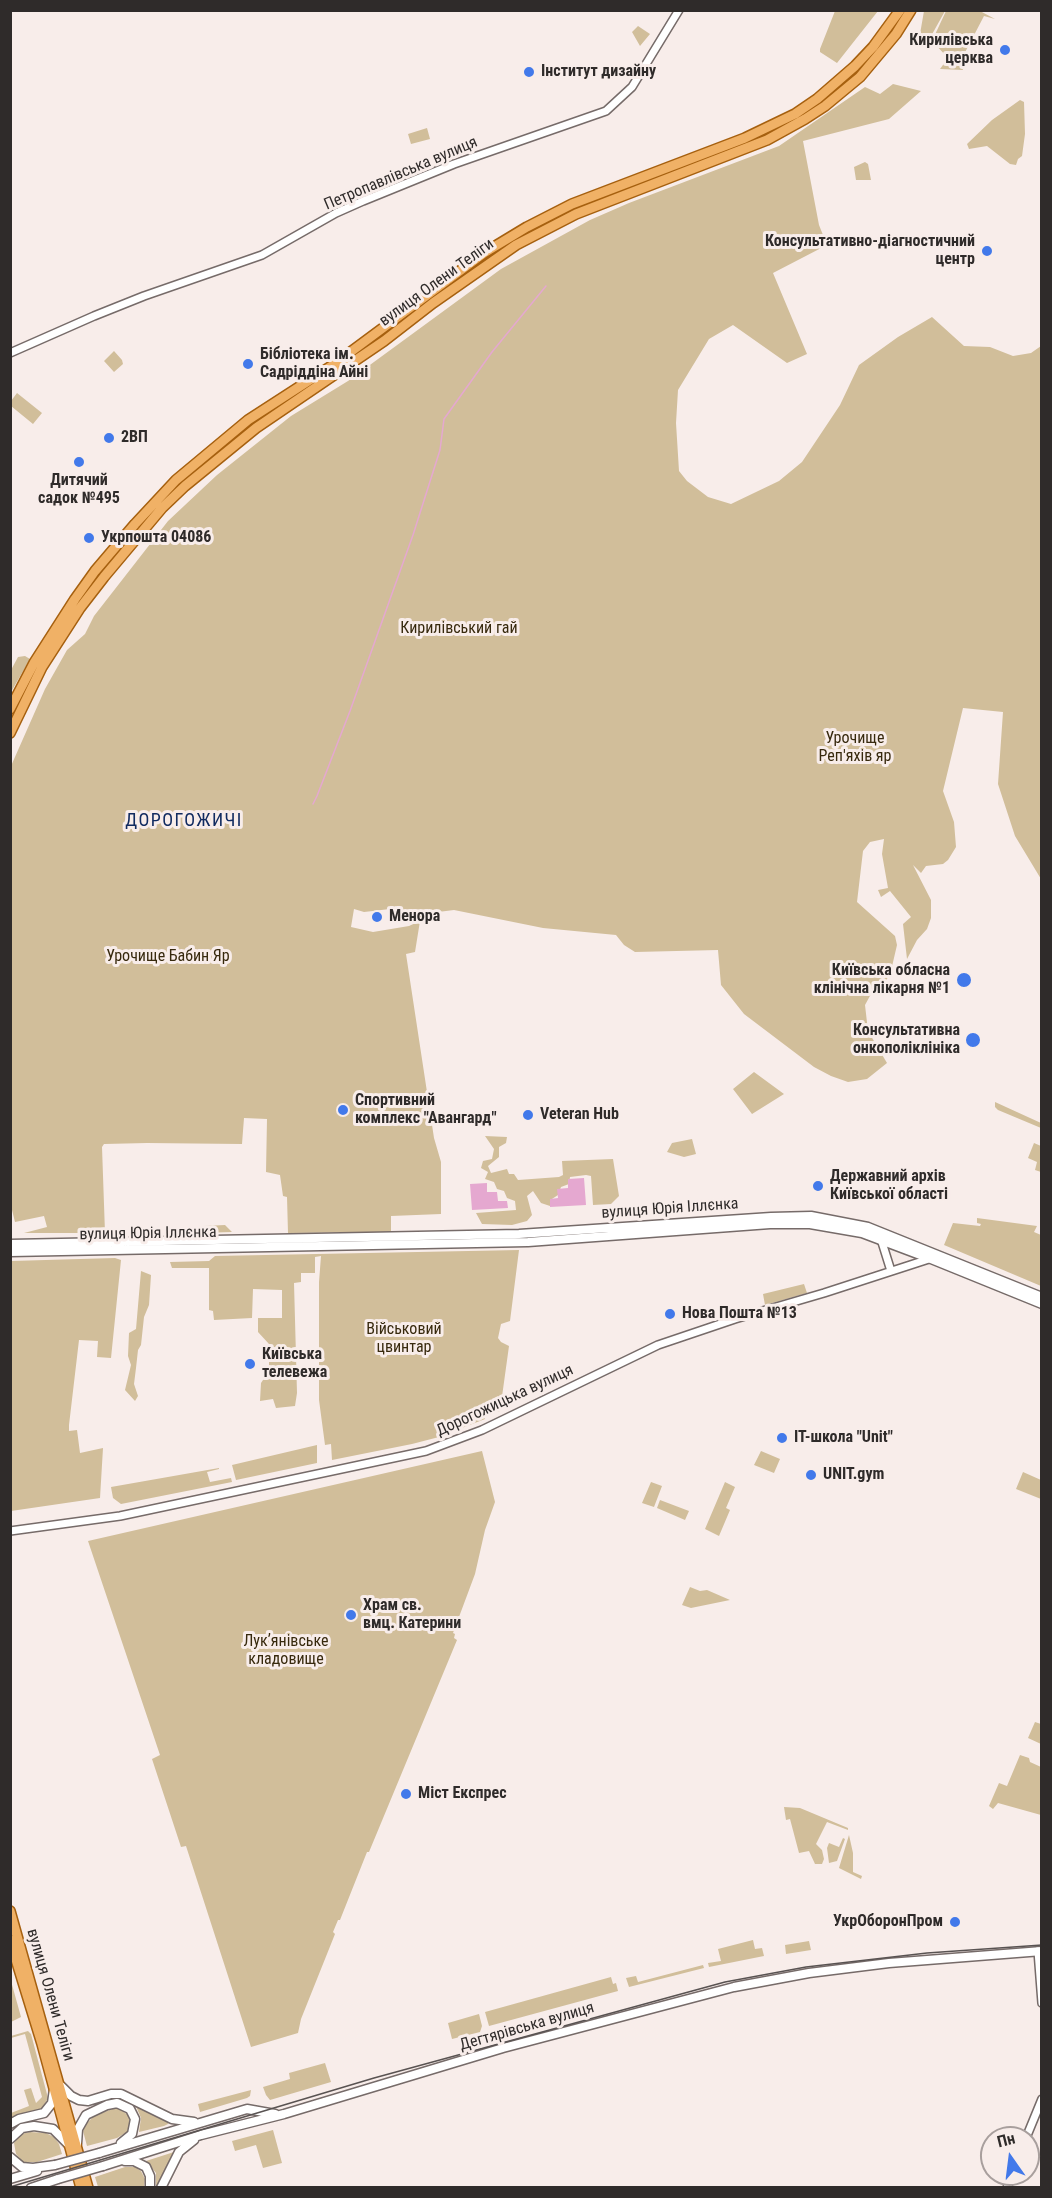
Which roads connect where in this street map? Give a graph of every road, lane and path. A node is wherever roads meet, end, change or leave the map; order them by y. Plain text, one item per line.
1 (679, 10) edge
2 (900, 10) edge
3 (911, 10) edge
4 (10, 353) edge
5 (10, 709) edge
6 (10, 733) edge
7 (881, 1236) junction
8 (285, 1243) junction
9 (10, 1244) edge
10 (10, 1252) edge
11 (936, 1257) junction
12 (891, 1271) junction
13 (1041, 1297) edge
14 (1041, 1304) edge
15 (10, 1531) edge
16 (10, 1911) edge
17 (10, 1940) edge
18 (1040, 1951) edge
19 (1041, 2003) edge
20 (58, 2087) junction
21 (1041, 2099) edge
22 (284, 2114) junction
23 (201, 2122) junction
24 (10, 2124) edge
25 (1031, 2126) edge
26 (201, 2135) junction
27 (10, 2139) edge
28 (73, 2145) junction
29 (110, 2149) junction
30 (10, 2157) edge
31 (116, 2162) junction
32 (55, 2166) junction
33 (10, 2179) edge
34 (43, 2185) edge
35 (31, 2187) edge
36 (85, 2187) edge
37 (150, 2187) edge
38 (161, 2187) edge

1 - 4 street, Петропавлівська вулиця
2 - 5 main road, вулиця Олени Теліги
3 - 6 main road, вулиця Олени Теліги
7 - 8 main road, вулиця Юрія Іллєнка
7 - 11 main road, вулиця Юрія Іллєнка
7 - 12 street
8 - 9 main road, вулиця Юрія Іллєнка
8 - 10 main road, вулиця Юрія Іллєнка
11 - 12 street, Дорогожицька вулиця
11 - 13 main road, вулиця Юрія Іллєнка
11 - 14 main road, вулиця Юрія Іллєнка
12 - 15 street, Дорогожицька вулиця
16 - 20 main road, вулиця Олени Теліги
17 - 20 main road, вулиця Олени Теліги
18 - 19 street
18 - 22 main road, Дегтярівська вулиця
20 - 23 main road
20 - 24 main road
20 - 28 main road
21 - 25 street
22 - 23 main road
22 - 26 main road, Дегтярівська вулиця
23 - 29 main road
26 - 31 main road, Дегтярівська вулиця
26 - 38 main road
27 - 28 main road
28 - 29 main road
28 - 36 main road
29 - 32 main road, bridge
30 - 32 main road
31 - 34 main road, Дегтярівська вулиця, bridge
31 - 37 main road
32 - 33 main road
34 - 35 main road, Дегтярівська вулиця

